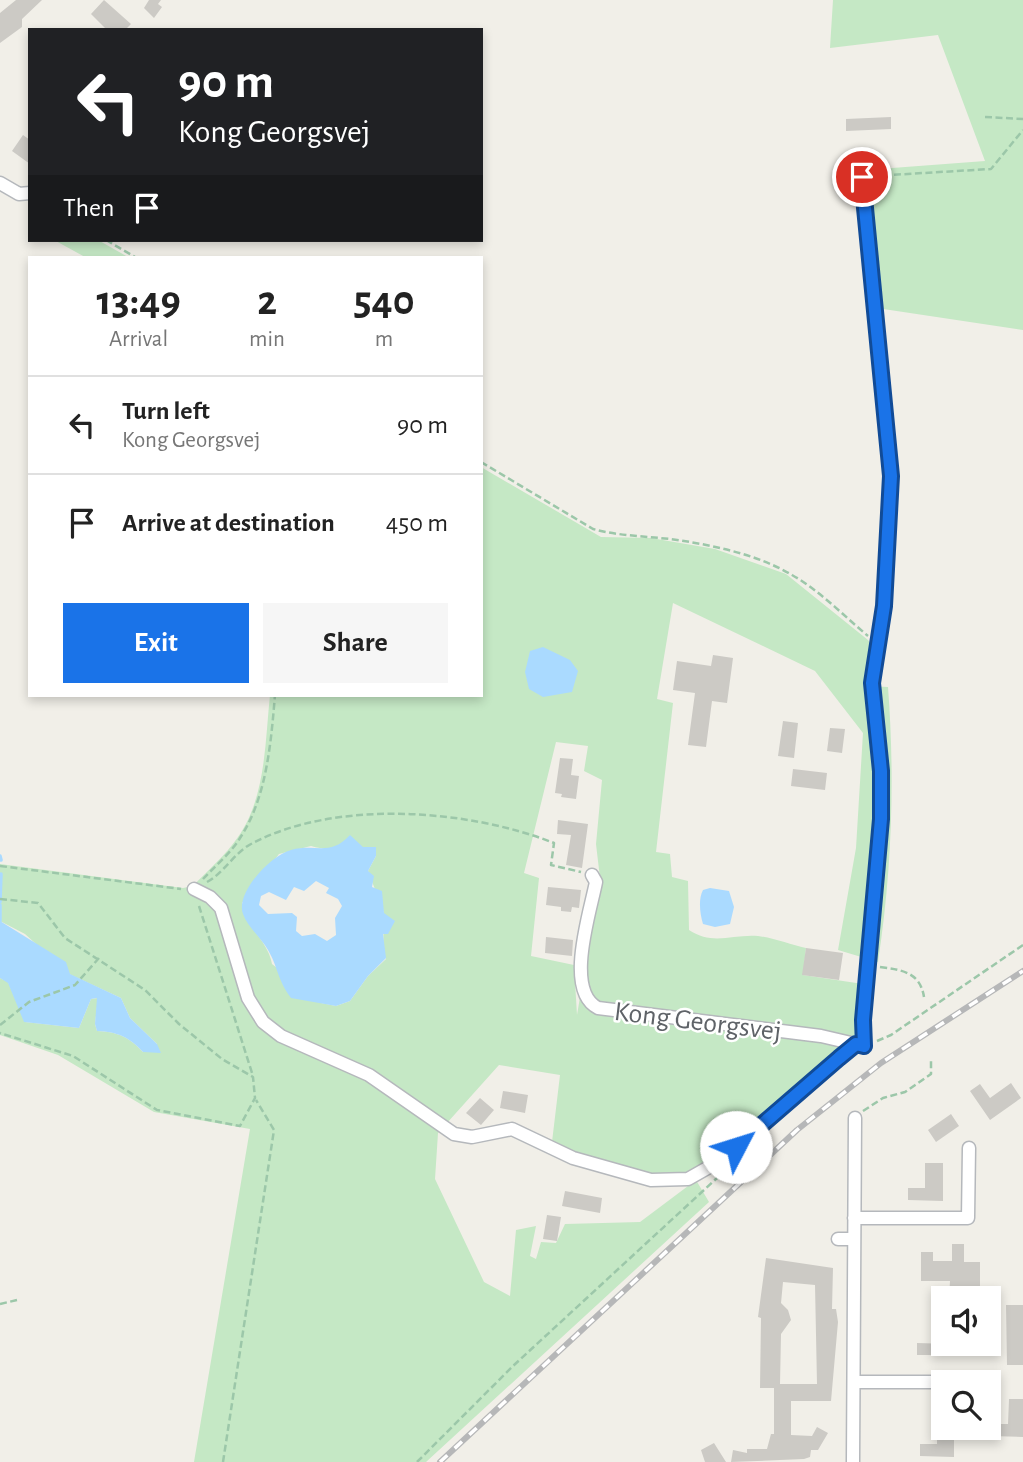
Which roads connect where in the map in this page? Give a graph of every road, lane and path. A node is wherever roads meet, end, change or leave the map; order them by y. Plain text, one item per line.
1 (985, 117) dead end
2 (1023, 119) edge
3 (1023, 130) edge
4 (862, 177) joint
5 (0, 183) edge
6 (28, 193) edge
7 (109, 242) edge
8 (133, 256) edge
9 (483, 464) edge
10 (877, 646) junction
11 (275, 697) edge
12 (0, 866) edge
13 (592, 875) joint
14 (194, 889) junction
15 (2, 900) edge
16 (1023, 945) edge
17 (99, 958) junction
18 (868, 965) junction
19 (924, 996) dead end
20 (0, 1025) edge
21 (0, 1033) edge
22 (860, 1045) junction
23 (931, 1059) dead end
24 (253, 1077) junction
25 (255, 1098) junction
26 (855, 1118) joint
27 (969, 1148) dead end
28 (720, 1175) dead end
29 (854, 1218) junction
30 (838, 1239) dead end
31 (854, 1239) junction
32 (18, 1300) dead end
33 (0, 1304) edge
34 (854, 1382) junction
35 (931, 1382) edge
36 (223, 1462) edge
37 (417, 1462) edge
38 (853, 1462) edge

1 - 2 path
3 - 4 path
4 - 10 street
5 - 6 street
7 - 8 path
9 - 10 path
10 - 18 street
11 - 14 path
12 - 14 path
13 - 14 path
13 - 22 street, Kong Georgsvej
14 - 22 street
14 - 24 path
15 - 17 path
16 - 22 path
17 - 20 path
17 - 24 path
18 - 19 path
18 - 22 street
21 - 25 path
23 - 26 path
24 - 25 path
25 - 36 path
26 - 29 street
27 - 29 street
28 - 37 path
29 - 31 street
30 - 31 street
31 - 34 street
32 - 33 path
34 - 35 street
34 - 38 street

